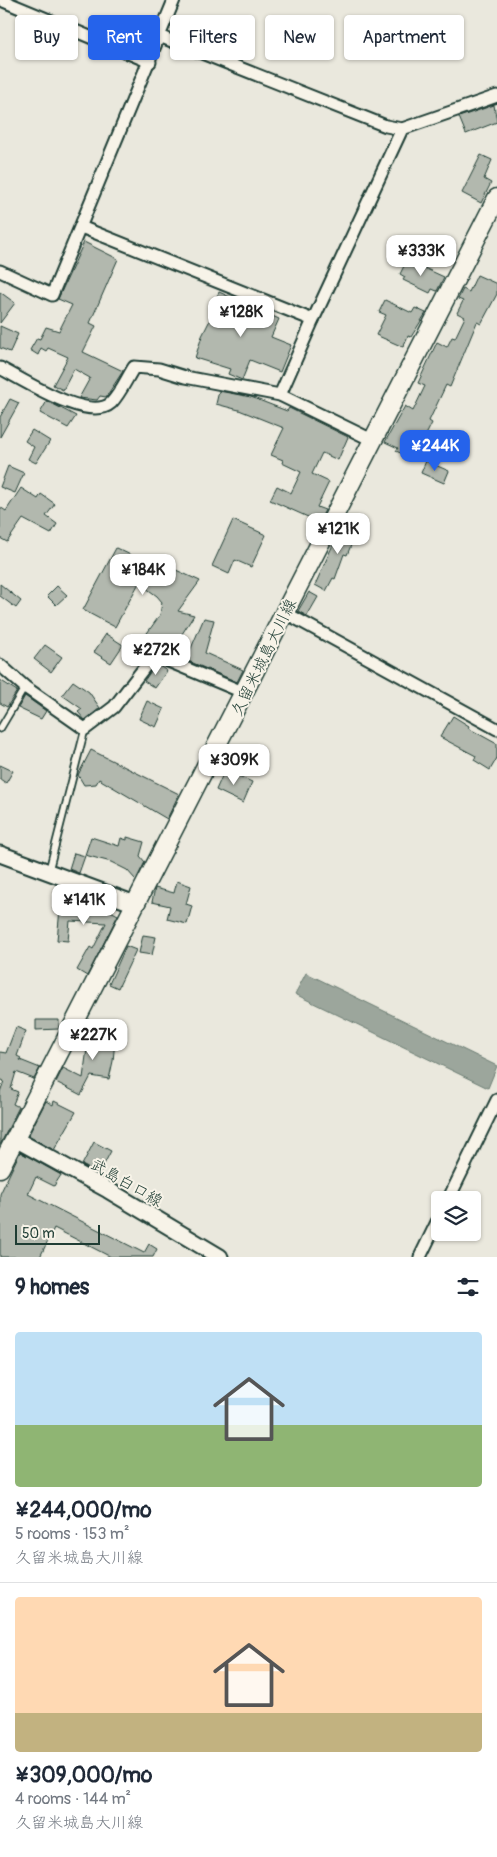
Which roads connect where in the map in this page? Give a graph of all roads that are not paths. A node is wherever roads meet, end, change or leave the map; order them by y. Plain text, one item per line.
1 (0, 0) edge
2 (174, 0) edge
3 (160, 34) edge
4 (160, 36) edge
5 (150, 62) joint
6 (497, 96) edge
7 (402, 129) junction
8 (497, 198) edge
9 (492, 220) edge
10 (81, 227) junction
11 (0, 271) edge
12 (313, 320) junction
13 (0, 368) edge
14 (280, 395) junction
15 (372, 440) junction
16 (284, 612) junction
17 (0, 666) edge
18 (25, 687) junction
19 (245, 693) junction
20 (0, 729) edge
21 (85, 729) junction
22 (497, 729) edge
23 (0, 854) edge
24 (49, 872) junction
25 (135, 904) junction
26 (497, 1100) edge
27 (15, 1139) junction
28 (0, 1168) edge
29 (452, 1191) edge
30 (431, 1234) edge
31 (220, 1257) edge
32 (420, 1257) edge

1 - 5 street
2 - 3 street
4 - 7 street
5 - 10 street
6 - 7 street
7 - 12 street
8 - 9 main road, 久留米城島大川線
9 - 15 main road, 久留米城島大川線
10 - 11 street
10 - 12 street
12 - 14 street
13 - 14 street
14 - 15 street
15 - 16 main road, 久留米城島大川線
16 - 19 main road, 久留米城島大川線
16 - 22 street
17 - 18 street
18 - 20 lane
18 - 21 street
19 - 21 street
19 - 25 main road, 久留米城島大川線
21 - 24 lane
23 - 24 main road
24 - 25 main road
25 - 27 main road, 久留米城島大川線
26 - 29 street
27 - 28 main road, 久留米城島大川線
27 - 31 main road, 武島白口線
30 - 32 street

